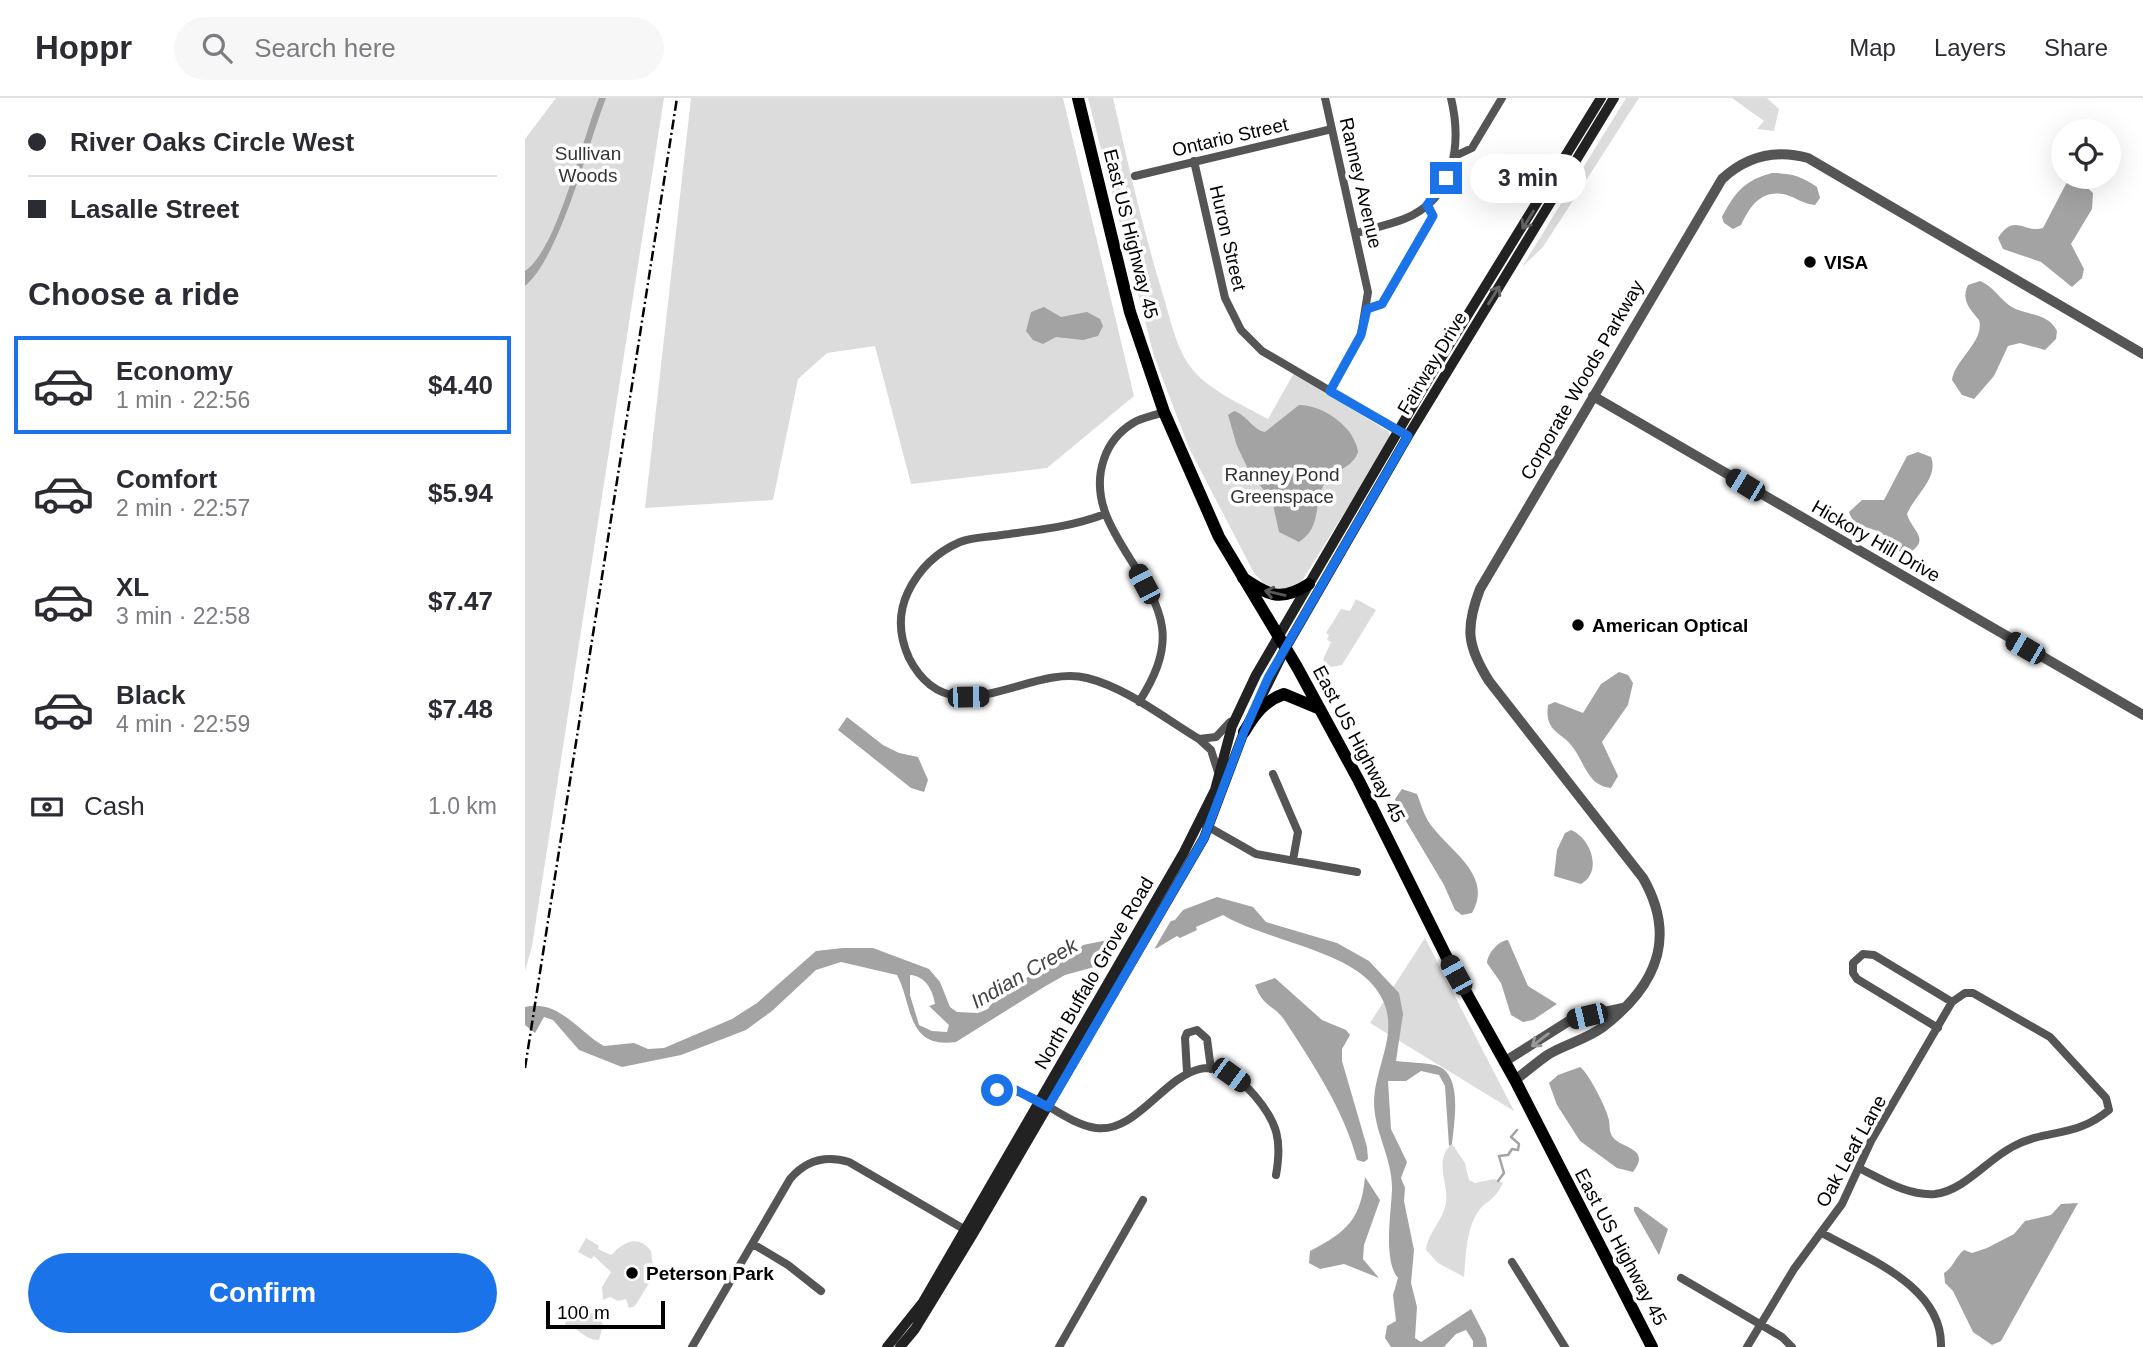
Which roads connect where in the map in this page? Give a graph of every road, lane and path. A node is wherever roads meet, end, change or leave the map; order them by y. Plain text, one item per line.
1 (1078, 98) edge
2 (1325, 98) edge
3 (1451, 98) edge
4 (1502, 98) edge
5 (1601, 98) edge
6 (1614, 98) edge
7 (1332, 129) junction
8 (1455, 156) junction
9 (1194, 162) junction
10 (1135, 176) dead end
11 (1427, 205) junction
12 (1356, 233) junction
13 (1367, 309) junction
14 (2143, 354) edge
15 (1330, 391) junction
16 (1593, 396) junction
17 (1164, 412) junction
18 (1403, 434) junction
19 (1105, 514) junction
20 (1242, 577) junction
21 (1308, 584) junction
22 (1277, 636) junction
23 (1285, 649) junction
24 (1250, 687) junction
25 (1139, 702) junction
26 (1320, 709) junction
27 (2143, 715) edge
28 (1244, 732) junction
29 (1199, 739) junction
30 (1273, 774) dead end
31 (1219, 777) junction
32 (1205, 824) junction
33 (1293, 860) junction
34 (1357, 872) dead end
35 (1952, 1002) junction
36 (1624, 1008) junction
37 (1938, 1028) junction
38 (1504, 1062) junction
39 (1211, 1069) junction
40 (1187, 1072) junction
41 (1515, 1080) junction
42 (988, 1093) dead end
43 (1044, 1104) junction
44 (1859, 1168) junction
45 (1276, 1175) dead end
46 (1143, 1199) dead end
47 (969, 1232) junction
48 (1822, 1233) junction
49 (753, 1244) junction
50 (1512, 1262) dead end
51 (1681, 1278) dead end
52 (821, 1291) dead end
53 (1761, 1325) junction
54 (692, 1347) edge
55 (887, 1347) edge
56 (900, 1347) edge
57 (1059, 1347) edge
58 (1565, 1347) edge
59 (1652, 1347) edge
60 (1747, 1347) edge
61 (1792, 1347) edge
62 (1941, 1347) edge

1 - 17 main road, East US Highway 45
2 - 7 street, Ranney Avenue
3 - 8 street
4 - 8 street
5 -> 18 main road, Fairway Drive
18 -> 6 main road, Fairway Drive
7 - 9 street, Ontario Street
7 - 12 street, Ranney Avenue
8 - 11 street
9 - 10 street, Ontario Street
9 - 15 street, Huron Street
11 - 12 street
11 - 13 street
12 - 13 street, Ranney Avenue
13 - 15 street, Ranney Avenue
14 - 16 street, Corporate Woods Parkway
15 - 18 street, Huron Street
16 - 27 street, Hickory Hill Drive
16 - 36 street, Corporate Woods Parkway
17 - 19 street
17 - 20 main road, East US Highway 45
18 - 21 main road, Fairway Drive
18 - 23 main road, Fairway Drive
19 - 25 street
19 - 25 street
21 -> 20 main road
20 - 22 main road, East US Highway 45
21 - 22 main road, Fairway Drive
22 - 23 main road, East US Highway 45
22 - 24 main road, North Buffalo Grove Road
23 - 26 main road, East US Highway 45
23 - 28 main road, North Buffalo Grove Road
24 - 29 street
24 - 31 main road, North Buffalo Grove Road
25 - 29 street
26 - 28 main road
26 - 38 main road, East US Highway 45
28 - 32 main road, North Buffalo Grove Road
29 - 31 street
30 - 33 street
31 - 32 main road, North Buffalo Grove Road
32 - 33 street
32 - 43 main road, North Buffalo Grove Road
33 - 34 street
35 - 37 street, Oak Leaf Lane
35 - 37 street
35 - 44 street
36 -> 38 street
36 - 41 street, Corporate Woods Parkway
37 - 44 street, Oak Leaf Lane
38 - 41 main road, East US Highway 45
39 - 40 street
39 - 40 street
39 - 45 street
40 - 43 street
41 - 59 main road, East US Highway 45
42 - 43 street
43 - 47 main road, North Buffalo Grove Road
44 - 48 street, Oak Leaf Lane
46 - 57 street
47 - 49 street
47 - 55 main road, North Buffalo Grove Road
47 - 56 main road, North Buffalo Grove Road
48 - 53 street, Oak Leaf Lane
48 - 62 street
49 - 52 street
49 - 54 street
50 - 58 street
51 - 53 street
53 - 60 street, Oak Leaf Lane
53 - 61 street

